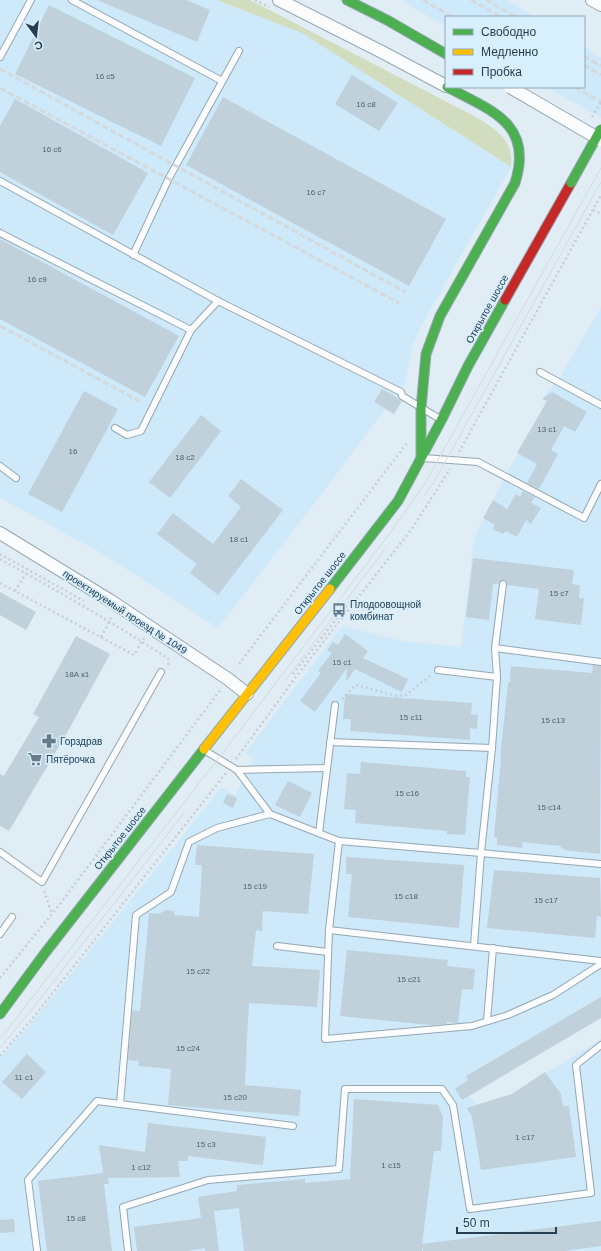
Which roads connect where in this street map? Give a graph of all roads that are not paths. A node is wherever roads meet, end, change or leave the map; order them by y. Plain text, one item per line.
1 (31, 0) edge
2 (72, 0) edge
3 (347, 0) edge
4 (357, 0) edge
5 (278, 5) edge
6 (239, 51) dead end
7 (445, 51) edge
8 (445, 51) edge
9 (0, 57) edge
10 (222, 81) junction
11 (445, 86) edge
12 (449, 88) edge
13 (507, 88) edge
14 (512, 88) edge
15 (601, 129) edge
16 (601, 141) edge
17 (0, 181) edge
18 (0, 233) edge
19 (133, 255) junction
20 (218, 301) junction
21 (191, 330) junction
22 (540, 372) dead end
23 (601, 405) edge
24 (421, 408) junction
25 (442, 420) junction
26 (115, 428) dead end
27 (421, 458) junction
28 (0, 466) edge
29 (16, 478) dead end
30 (601, 484) edge
31 (0, 533) edge
32 (503, 584) dead end
33 (495, 648) junction
34 (601, 662) edge
35 (438, 670) road end
36 (161, 672) dead end
37 (497, 677) junction
38 (247, 694) junction
39 (335, 705) road end
40 (330, 742) junction
41 (492, 748) junction
42 (202, 749) junction
43 (234, 768) junction
44 (326, 768) junction
45 (270, 814) junction
46 (319, 833) junction
47 (339, 841) junction
48 (0, 852) edge
49 (481, 853) junction
50 (601, 864) edge
51 (12, 917) dead end
52 (329, 930) junction
53 (0, 934) edge
54 (474, 945) junction
55 (277, 946) dead end
56 (493, 948) junction
57 (328, 952) junction
58 (601, 961) edge
59 (601, 964) edge
60 (0, 1014) edge
61 (488, 1021) junction
62 (601, 1044) edge
63 (120, 1104) junction
64 (293, 1126) dead end
65 (37, 1250) dead end
66 (128, 1251) edge

1 - 9 lane
2 - 10 lane
3 - 7 main road
4 - 8 street
5 - 11 street
6 - 10 lane
10 - 19 lane
12 - 24 main road
13 - 16 main road
14 - 16 street, bridge
15 - 25 main road, Открытое шоссе, bridge
17 - 19 lane
18 - 21 lane
19 - 20 lane
20 - 21 lane
20 - 24 lane
21 - 26 lane
22 - 23 lane
24 - 25 lane
24 - 27 main road
25 - 27 main road, Открытое шоссе
27 - 30 lane
27 - 38 main road, Открытое шоссе
28 - 29 lane
31 - 38 street, проектируемый проезд № 1049
32 - 33 lane
33 - 34 lane
33 - 37 lane
35 - 37 lane
36 - 48 lane
37 - 41 lane
38 - 42 main road, Открытое шоссе
39 - 40 lane
40 - 41 lane
40 - 44 lane
41 - 49 lane
42 - 43 lane
42 - 60 main road, Открытое шоссе
43 - 44 lane
43 - 45 lane
44 - 46 lane
45 - 46 lane
45 - 63 lane
46 - 47 lane
47 - 49 lane
47 - 52 lane
49 - 50 lane
49 - 54 lane
51 - 53 lane
52 - 54 lane
52 - 57 lane
54 - 56 lane
55 - 57 lane
56 - 58 lane
56 - 61 lane
57 - 61 lane
59 - 61 lane
62 - 66 lane
63 - 64 lane
63 - 65 lane

